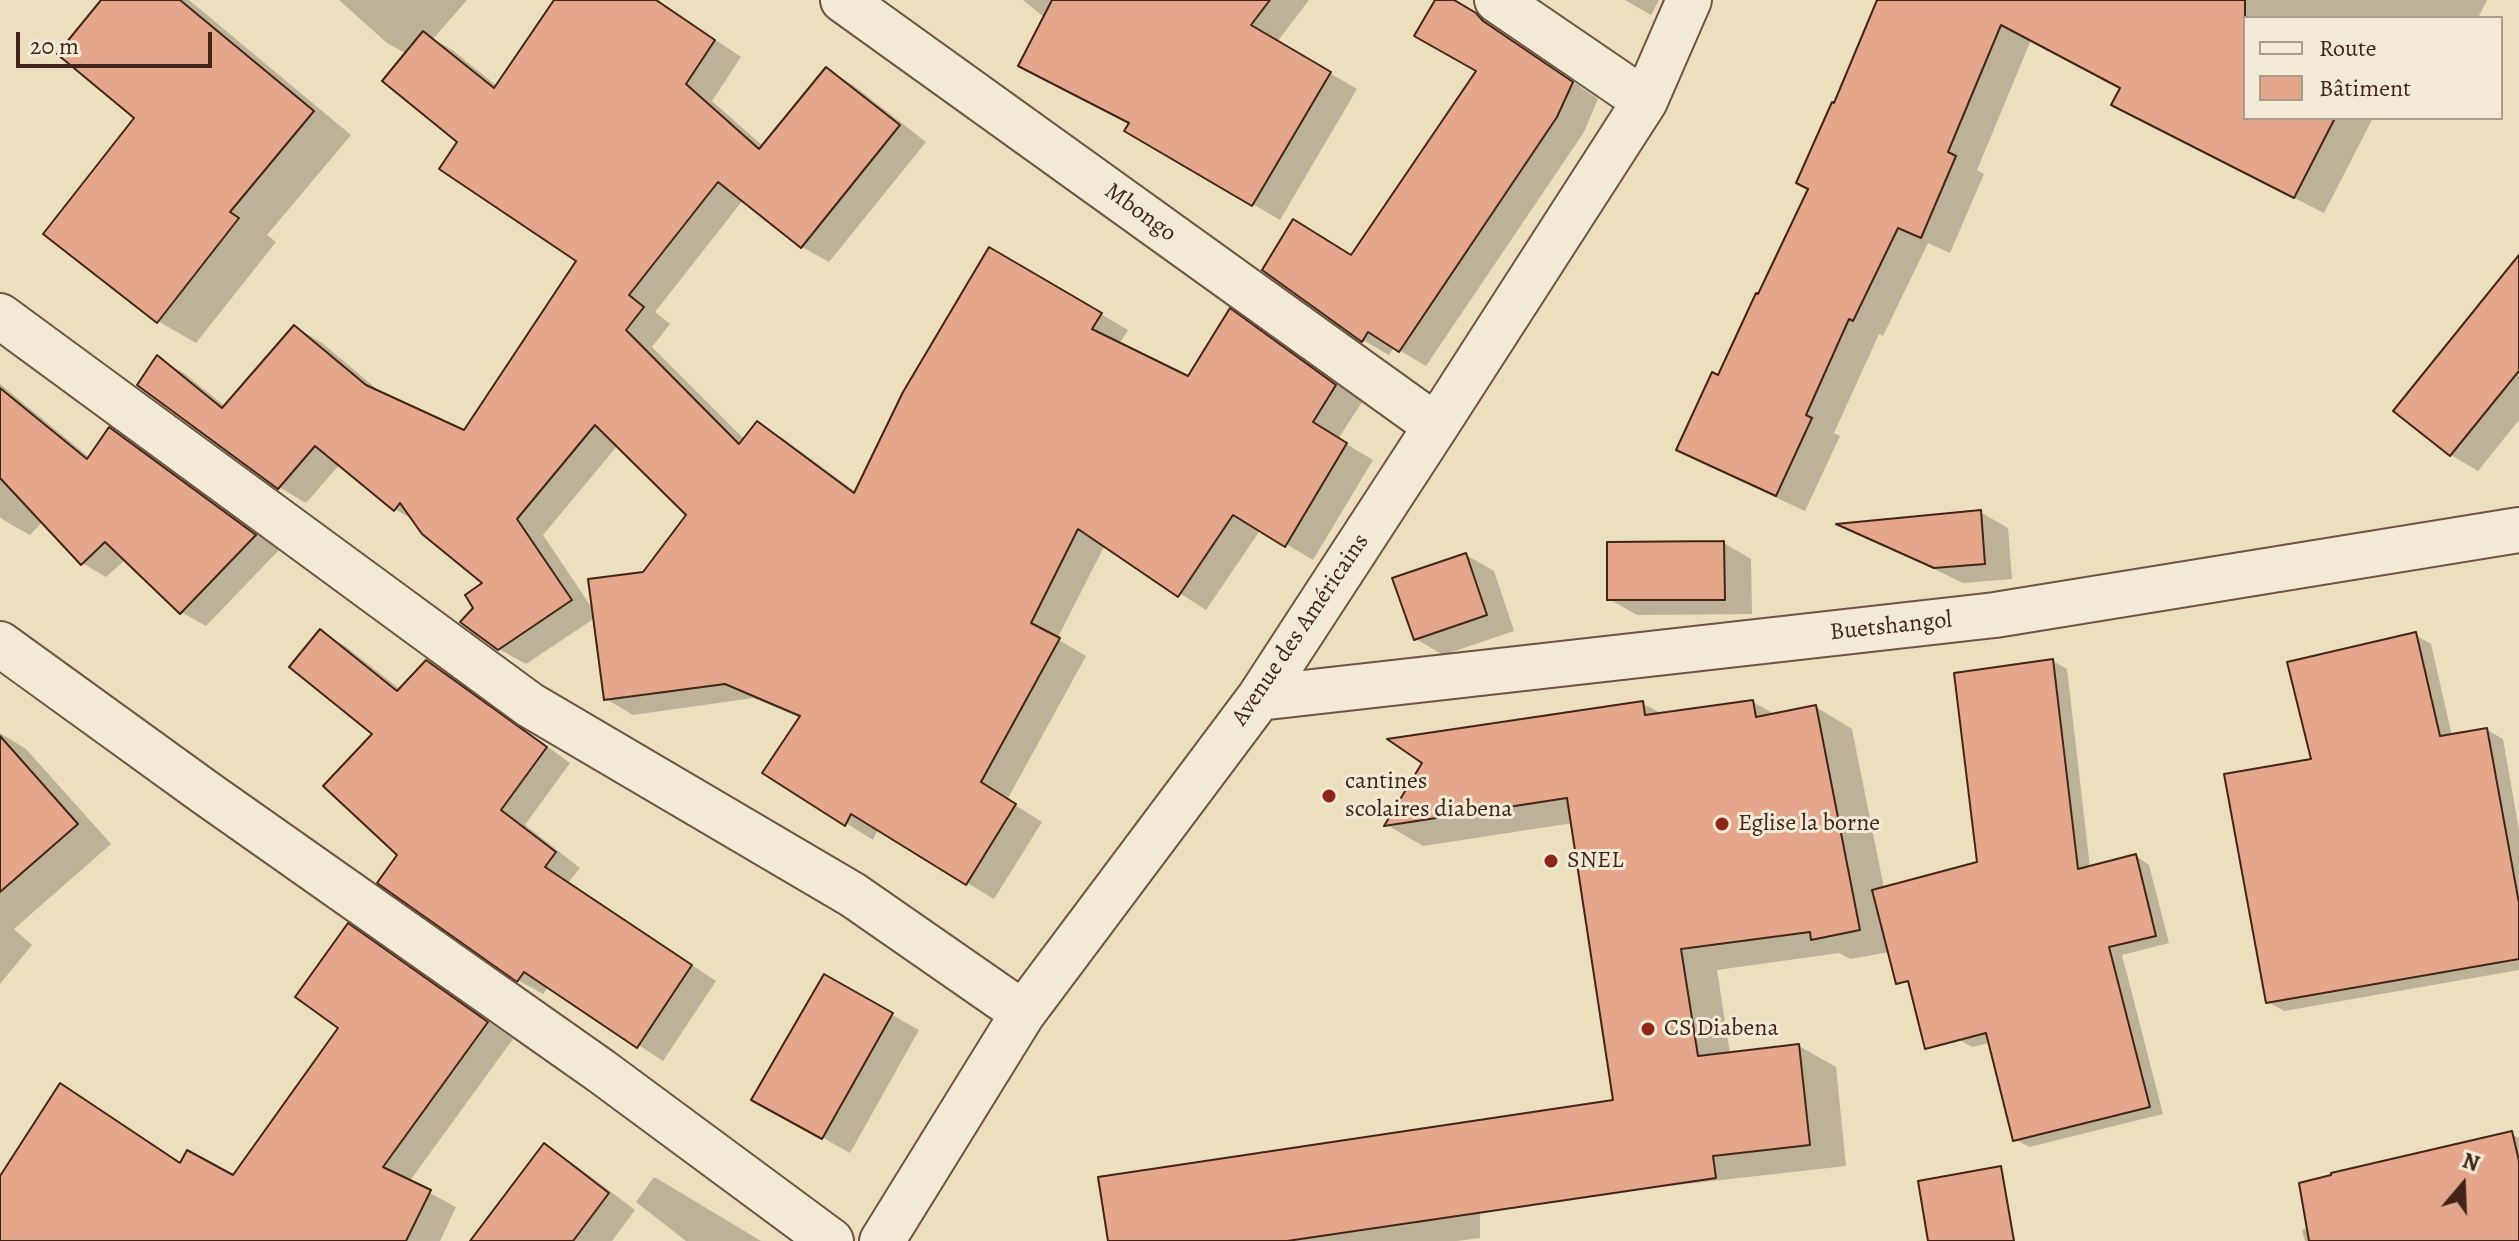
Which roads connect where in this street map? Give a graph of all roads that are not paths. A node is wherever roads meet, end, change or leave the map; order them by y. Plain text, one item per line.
1 (843, 0) edge
2 (1497, 0) edge
3 (1689, 0) edge
4 (1645, 101) junction
5 (0, 316) edge
6 (1436, 426) junction
7 (2519, 530) edge
8 (0, 644) edge
9 (1259, 698) junction
10 (1023, 1013) junction
11 (831, 1241) edge
12 (882, 1241) edge

1 - 6 street, Mbongo
2 - 4 street
3 - 4 street, Avenue des Américains
4 - 6 street, Avenue des Américains
5 - 10 street
6 - 9 street, Avenue des Américains
7 - 9 street, Buetshangol
8 - 11 street
9 - 10 street, Avenue des Américains
10 - 12 street, Avenue des Américains

